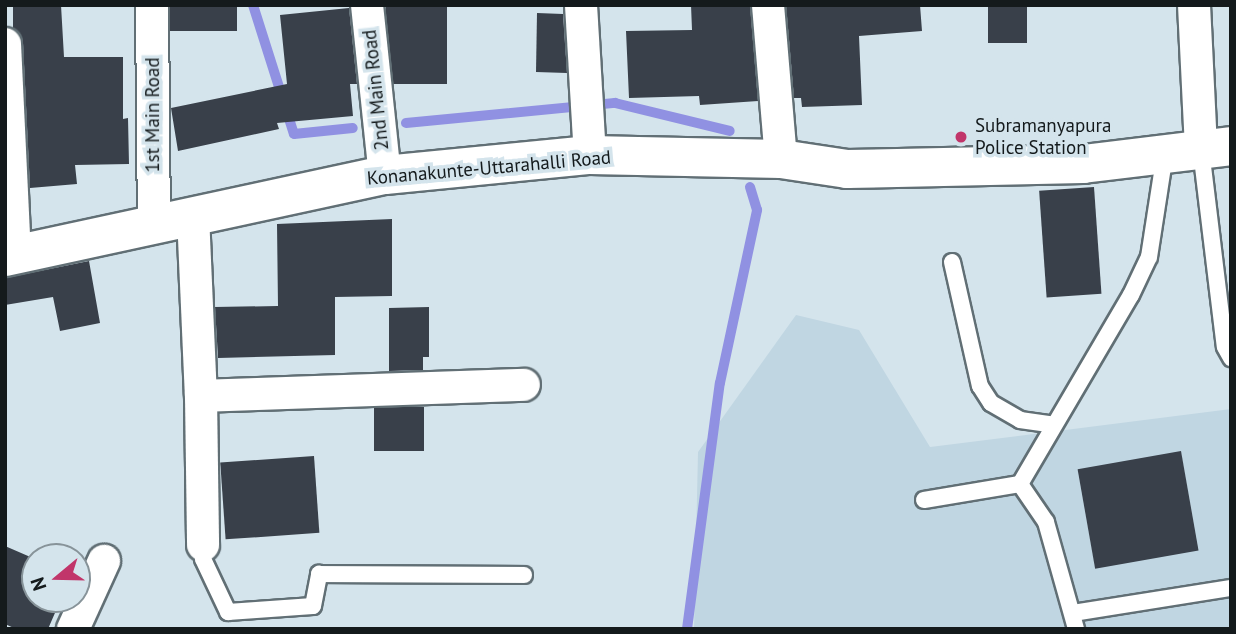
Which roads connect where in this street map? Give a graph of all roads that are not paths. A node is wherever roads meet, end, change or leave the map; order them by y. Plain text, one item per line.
1 (152, 5) edge
2 (367, 5) edge
3 (581, 5) edge
4 (768, 5) edge
5 (1194, 5) edge
6 (5, 44) edge
7 (589, 138) junction
8 (1199, 150) edge
9 (781, 159) junction
10 (385, 175) junction
11 (193, 215) junction
12 (154, 225) junction
13 (10, 256) edge
14 (952, 262) dead end
15 (1231, 358) edge
16 (524, 386) dead end
17 (201, 396) junction
18 (1054, 425) junction
19 (1020, 484) junction
20 (924, 500) dead end
21 (203, 545) joint
22 (104, 561) dead end
23 (524, 575) dead end
24 (1231, 587) edge
25 (1074, 621) edge
26 (73, 629) edge

1 - 12 street, 1st Main Road
2 - 10 street, 2nd Main Road
3 - 7 street
4 - 9 street
5 - 8 street
6 - 13 street
7 - 9 main road, Konanakunte-Uttarahalli Road
7 - 10 main road, Konanakunte-Uttarahalli Road
8 - 9 main road, Konanakunte-Uttarahalli Road
8 - 15 lane
8 - 18 lane
10 - 11 main road, Konanakunte-Uttarahalli Road
11 - 12 main road, Konanakunte-Uttarahalli Road
11 - 17 street
12 - 13 main road, Konanakunte-Uttarahalli Road
14 - 18 lane
16 - 17 street
17 - 21 street
18 - 19 lane
19 - 20 lane
19 - 25 lane
21 - 23 lane
22 - 26 street
24 - 25 lane

